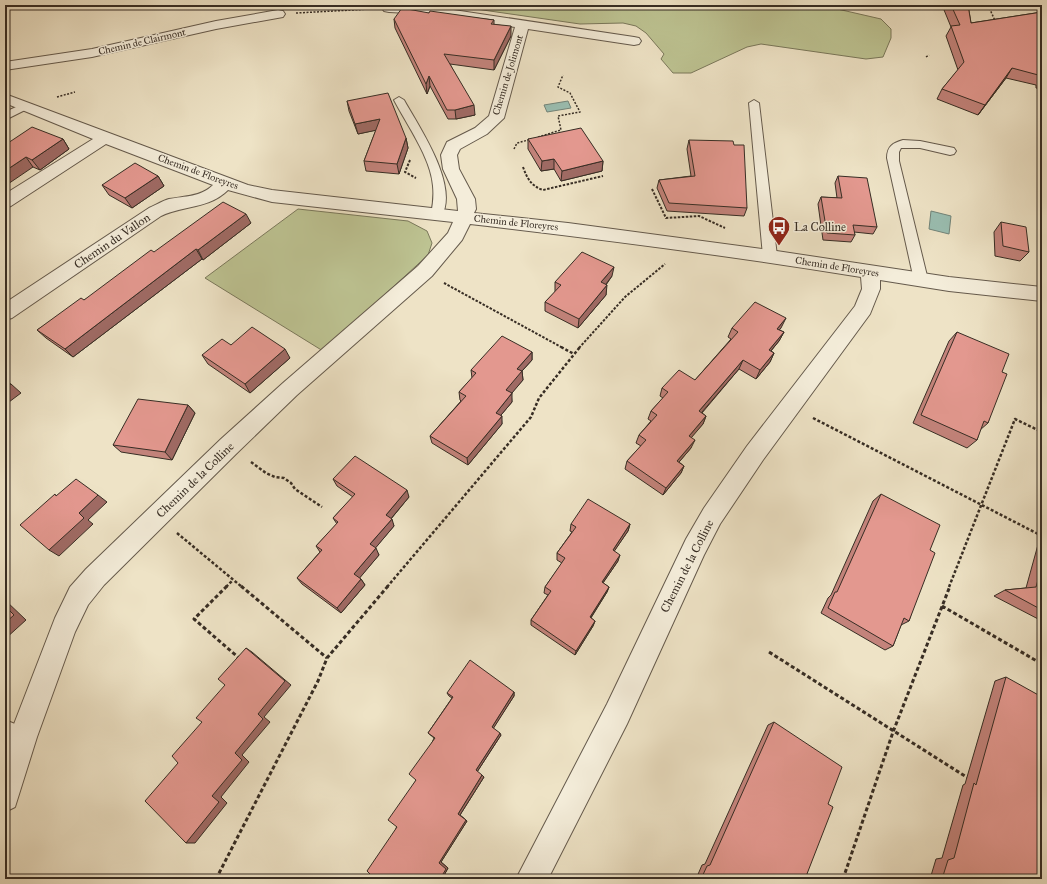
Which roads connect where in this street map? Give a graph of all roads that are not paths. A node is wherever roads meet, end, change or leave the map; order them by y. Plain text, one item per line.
1 (389, 8) road end
2 (278, 14) road end
3 (523, 24) junction
4 (634, 40) dead end
5 (5, 66) edge
6 (5, 98) edge
7 (399, 100) dead end
8 (754, 103) dead end
9 (25, 106) junction
10 (5, 117) edge
11 (105, 138) junction
12 (950, 151) dead end
13 (225, 183) junction
14 (5, 202) edge
15 (437, 214) junction
16 (464, 217) junction
17 (770, 256) junction
18 (870, 272) junction
19 (921, 280) junction
20 (1042, 294) edge
21 (5, 313) edge
22 (14, 734) edge
23 (5, 797) edge
24 (531, 879) edge

1 - 3 street, Chemin de Jolimont
2 - 5 street, Chemin de Clairmont
3 - 4 street, Chemin de Jolimont
3 - 16 street, Chemin de Jolimont
6 - 9 street, Chemin de Floreyres
7 - 15 lane
8 - 17 lane
9 - 10 lane
9 - 11 street, Chemin de Floreyres
11 - 13 street, Chemin de Floreyres
11 - 14 street
12 - 19 lane
13 - 15 street, Chemin de Floreyres
13 - 21 street, Chemin du Vallon
15 - 16 street, Chemin de Floreyres
16 - 17 street, Chemin de Floreyres
16 - 22 street, Chemin de la Colline
17 - 18 street, Chemin de Floreyres
18 - 19 street, Chemin de Floreyres
18 - 24 street, Chemin de la Colline
19 - 20 street, Chemin de Floreyres
22 - 23 street, Chemin de la Colline

